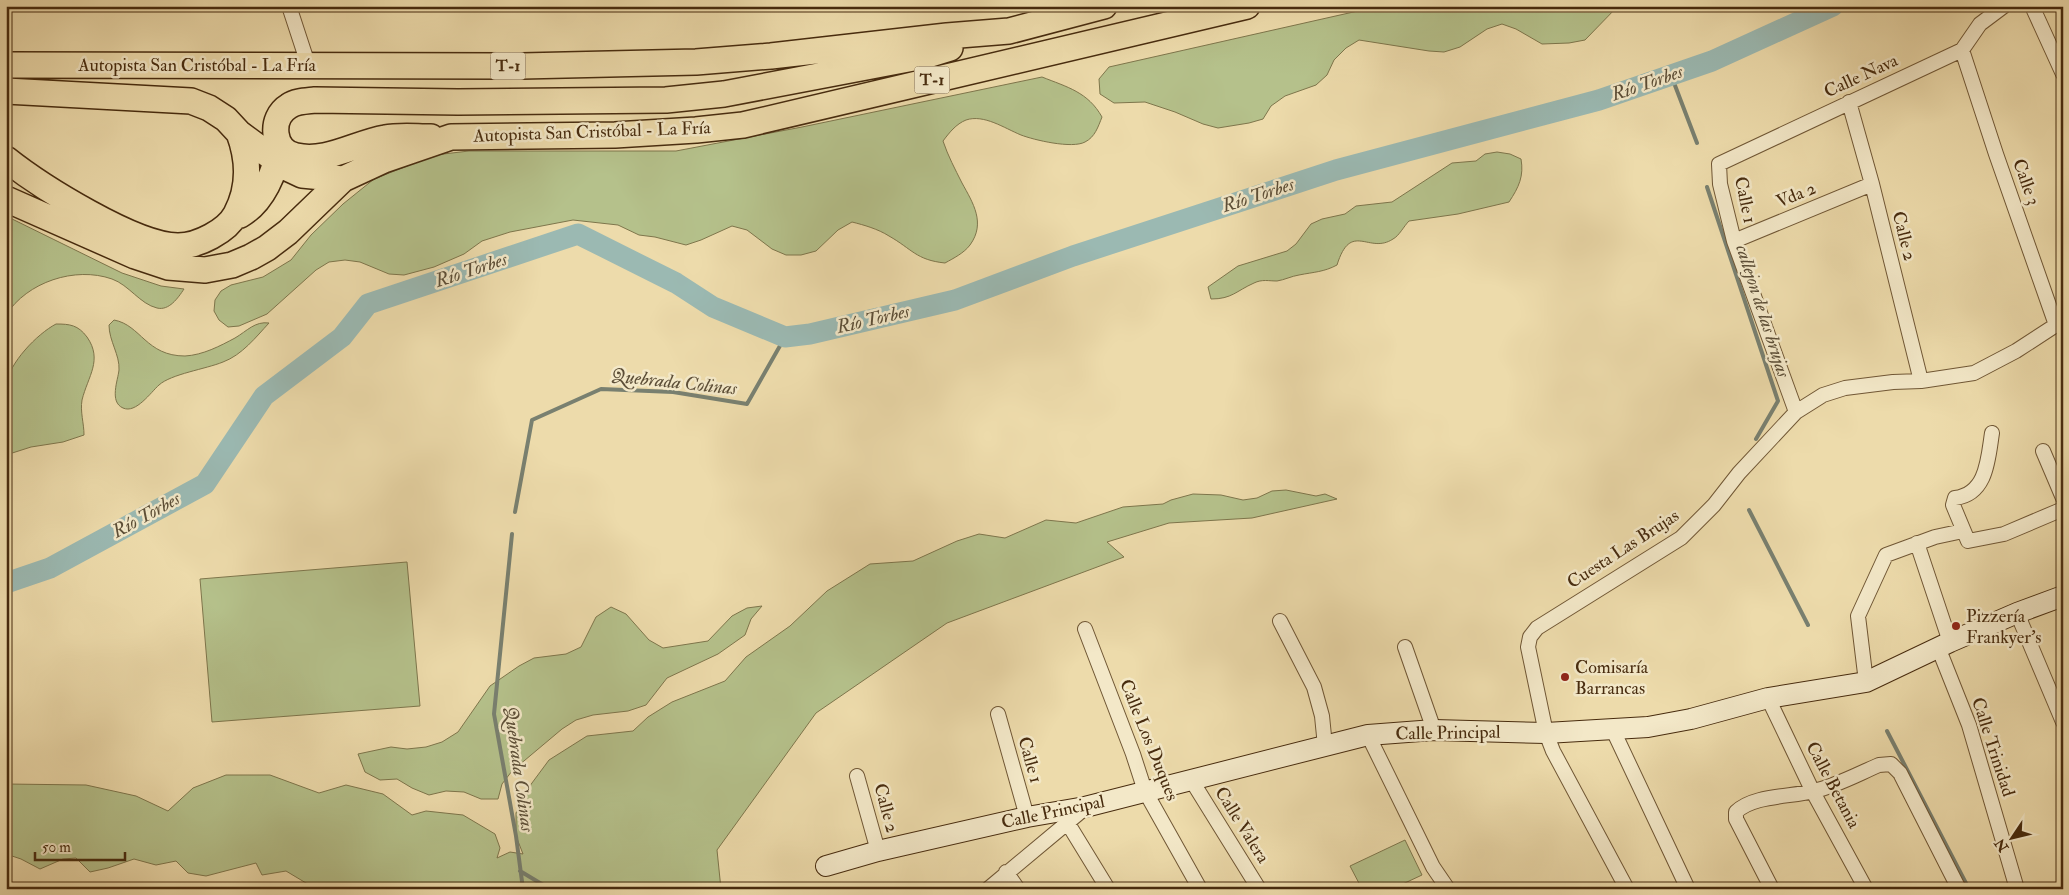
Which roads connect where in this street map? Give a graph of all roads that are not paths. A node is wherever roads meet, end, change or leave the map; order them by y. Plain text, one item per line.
1 (289, 6) edge
2 (1104, 6) edge
3 (1247, 6) edge
4 (2004, 6) edge
5 (2032, 6) edge
6 (1009, 31) junction
7 (1962, 50) junction
8 (6, 64) edge
9 (308, 64) junction
10 (2063, 74) edge
11 (6, 91) edge
12 (1849, 102) junction
13 (239, 133) junction
14 (451, 137) junction
15 (278, 154) junction
16 (6, 159) edge
17 (1719, 164) joint
18 (343, 179) junction
19 (1872, 184) junction
20 (6, 199) edge
21 (234, 218) junction
22 (1734, 240) junction
23 (2060, 321) edge
24 (1921, 381) junction
25 (1796, 412) junction
26 (1992, 433) dead end
27 (2043, 451) dead end
28 (2063, 498) edge
29 (2063, 509) edge
30 (1962, 531) junction
31 (1917, 543) junction
32 (2063, 596) edge
33 (2017, 613) junction
34 (1280, 621) dead end
35 (1085, 629) dead end
36 (1944, 644) junction
37 (1405, 647) dead end
38 (1866, 682) junction
39 (1768, 698) junction
40 (998, 714) dead end
41 (2063, 722) edge
42 (1612, 728) junction
43 (1434, 730) junction
44 (1546, 733) junction
45 (1368, 735) junction
46 (1325, 746) junction
47 (857, 776) dead end
48 (1192, 780) junction
49 (1145, 791) junction
50 (1813, 792) junction
51 (1085, 807) junction
52 (1027, 817) junction
53 (1067, 822) junction
54 (878, 851) junction
55 (826, 866) dead end
56 (1006, 872) junction
57 (988, 889) edge
58 (1018, 889) edge
59 (1108, 889) edge
60 (1200, 889) edge
61 (1259, 889) edge
62 (1448, 889) edge
63 (1627, 889) edge
64 (1688, 889) edge
65 (1772, 889) edge
66 (1866, 889) edge
67 (1959, 889) edge
68 (2017, 889) edge

1 - 9 street
2 - 6 highway, Autopista San Cristóbal - La Fría / T-1
3 - 14 highway, Autopista San Cristóbal - La Fría / T-1
4 - 7 street
5 - 10 street
6 - 9 highway, Autopista San Cristóbal - La Fría / T-1
6 - 15 highway
7 - 12 street, Calle Nava
7 - 23 street, Calle 3
8 - 9 highway, Autopista San Cristóbal - La Fría / T-1
11 - 13 highway
12 - 17 street, Calle Nava
12 - 19 street, Calle 2
13 - 15 highway
13 - 21 highway
14 - 15 highway
14 - 18 highway, Autopista San Cristóbal - La Fría / T-1
15 - 18 highway
15 - 21 highway
16 - 21 highway
17 - 22 street, Calle 1
18 - 20 highway, Autopista San Cristóbal - La Fría / T-1
19 - 22 street, Vda 2
19 - 24 street, Calle 2
22 - 25 street, Calle 1
23 - 24 street, Cuesta Las Brujas
24 - 25 street, Cuesta Las Brujas
25 - 44 street, Cuesta Las Brujas
26 - 30 street
27 - 28 street
29 - 30 street
30 - 31 street
31 - 36 street, Calle Trinidad
31 - 38 street
32 - 33 street, Calle Principal
33 - 36 street, Calle Principal
33 - 41 street
34 - 46 street
35 - 49 street, Calle Los Duques
36 - 38 street, Calle Principal
36 - 68 street, Calle Trinidad
37 - 43 street
38 - 39 street, Calle Principal
39 - 42 street, Calle Principal
39 - 50 street, Calle Betania
40 - 52 street, Calle 1
42 - 44 street, Calle Principal
42 - 64 street
43 - 44 street, Calle Principal
43 - 45 street, Calle Principal
44 - 63 street, Cuesta Las Brujas
45 - 46 street, Calle Principal
45 - 62 street
46 - 48 street, Calle Principal
47 - 54 street, Calle 2
48 - 49 street, Calle Principal
48 - 61 street, Calle Valera
49 - 51 street, Calle Principal
49 - 60 street, Calle Los Duques
50 - 65 street
50 - 66 street, Calle Betania
50 - 67 street
51 - 52 street, Calle Principal
51 - 53 street
52 - 54 street, Calle Principal
53 - 56 street
53 - 59 street
54 - 55 street, Calle Principal
56 - 57 street
56 - 58 street

